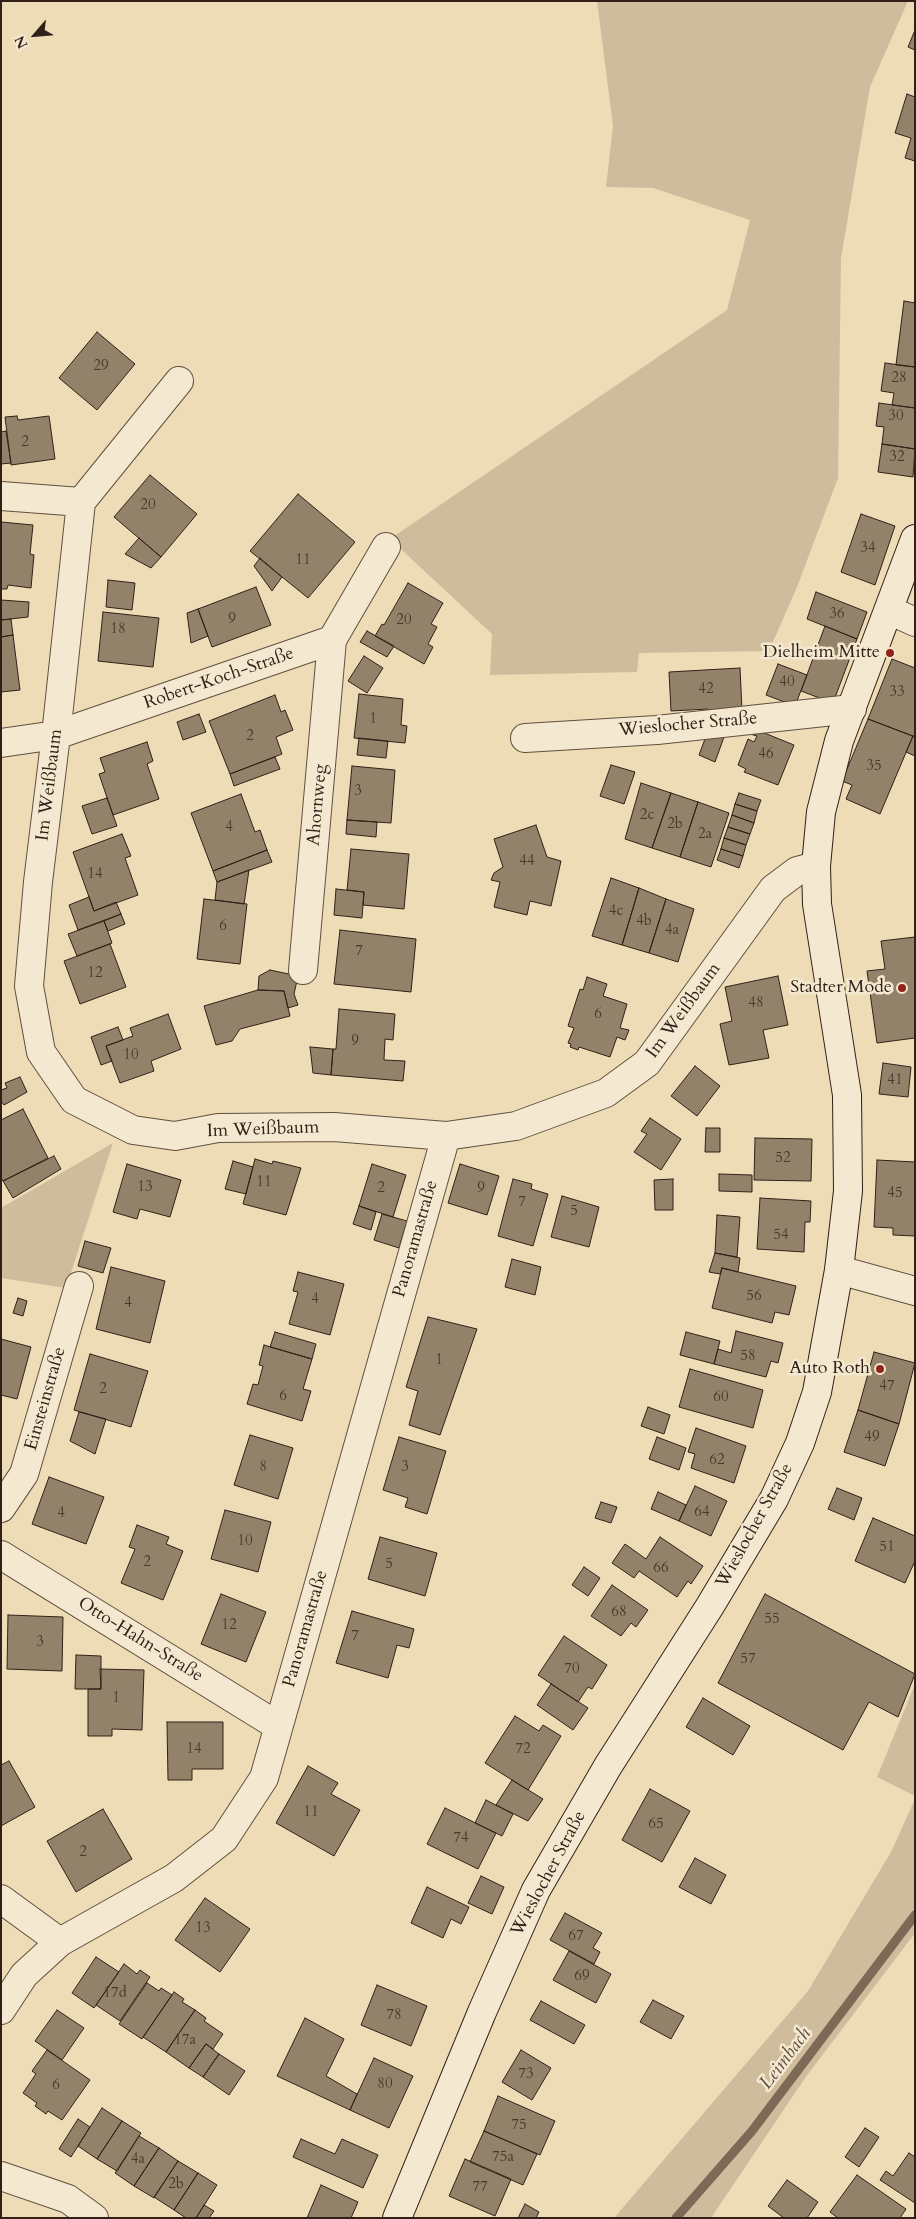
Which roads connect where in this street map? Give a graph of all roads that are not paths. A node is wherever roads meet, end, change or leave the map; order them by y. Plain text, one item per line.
1 (179, 381) dead end
2 (1, 496) edge
3 (81, 502) junction
4 (915, 539) edge
5 (386, 546) dead end
6 (889, 610) junction
7 (915, 622) edge
8 (332, 640) junction
9 (852, 709) junction
10 (56, 735) junction
11 (525, 738) dead end
12 (1, 743) edge
13 (816, 866) junction
14 (303, 970) dead end
15 (446, 1136) junction
16 (839, 1270) junction
17 (79, 1286) dead end
18 (915, 1291) edge
19 (1, 1508) edge
20 (1, 1555) edge
21 (278, 1726) junction
22 (1, 1899) edge
23 (60, 1942) junction
24 (1, 2010) edge
25 (1, 2176) edge
26 (94, 2218) edge
27 (397, 2218) edge

1 - 3 street
2 - 3 street
3 - 10 street, Im Weißbaum
4 - 6 street, Wieslocher Straße
5 - 8 street
6 - 7 street
6 - 9 street, Wieslocher Straße
8 - 10 street, Robert-Koch-Straße
8 - 14 street, Ahornweg
9 - 11 street, Wieslocher Straße
9 - 13 street, Wieslocher Straße
10 - 12 street, Robert-Koch-Straße
10 - 15 street, Im Weißbaum
13 - 15 street, Im Weißbaum
13 - 16 street, Wieslocher Straße
15 - 21 street, Panoramastraße
16 - 18 street
16 - 27 street, Wieslocher Straße
17 - 19 street, Einsteinstraße
20 - 21 street, Otto-Hahn-Straße
21 - 23 street, Panoramastraße
22 - 23 street
23 - 24 street, Panoramastraße
25 - 26 street

